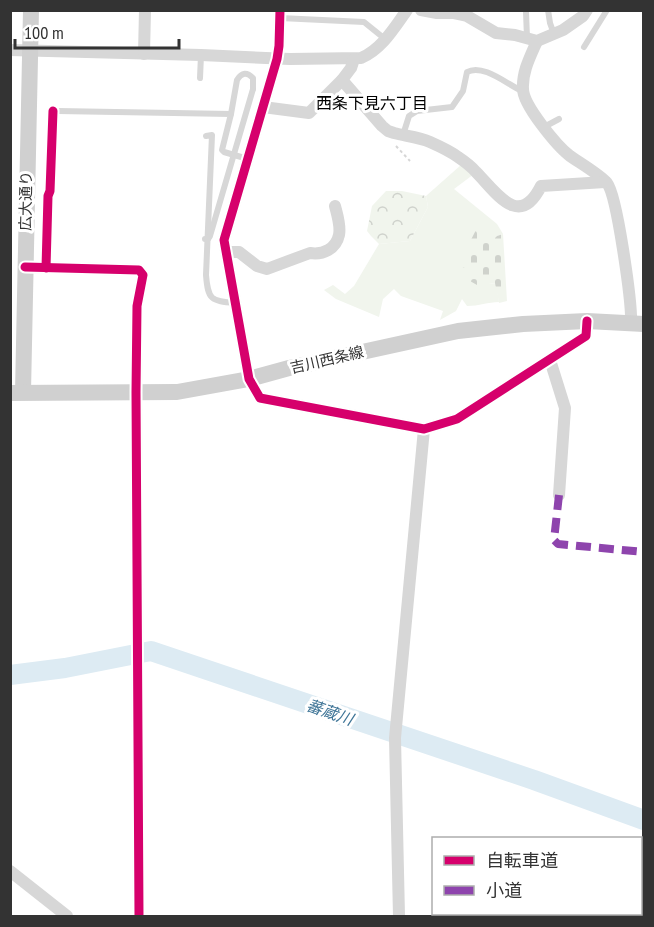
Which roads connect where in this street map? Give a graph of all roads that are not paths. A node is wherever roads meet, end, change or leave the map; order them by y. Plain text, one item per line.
1 (31, 10) edge
2 (145, 10) edge
3 (407, 10) edge
4 (421, 10) edge
5 (548, 10) edge
6 (587, 10) edge
7 (607, 10) edge
8 (526, 12) edge
9 (280, 14) edge
10 (554, 34) junction
11 (385, 39) junction
12 (532, 40) junction
13 (584, 47) dead end
14 (10, 50) edge
15 (29, 51) junction
16 (144, 54) junction
17 (201, 55) junction
18 (354, 58) junction
19 (277, 59) junction
20 (200, 78) dead end
21 (342, 80) junction
22 (523, 92) junction
23 (263, 107) junction
24 (58, 111) dead end
25 (231, 114) junction
26 (559, 119) dead end
27 (544, 127) junction
28 (206, 136) dead end
29 (399, 140) junction
30 (248, 159) junction
31 (605, 182) junction
32 (336, 206) dead end
33 (205, 239) dead end
34 (227, 252) junction
35 (25, 267) junction
36 (236, 304) junction
37 (587, 321) junction
38 (637, 323) edge
39 (550, 360) junction
40 (249, 379) junction
41 (136, 392) junction
42 (17, 393) edge
43 (424, 429) junction
44 (559, 495) dead end
45 (10, 871) edge
46 (67, 916) edge
47 (139, 916) edge
48 (399, 916) edge

1 - 15 main road, 広大通り
2 - 16 street
3 - 11 street
4 - 12 street
5 - 10 lane
6 - 10 street
7 - 13 lane
8 - 12 lane
9 - 11 lane
9 - 19 street
10 - 12 street
11 - 18 street
12 - 22 street
14 - 15 street
15 - 16 street
15 - 35 main road, 広大通り
16 - 17 street
17 - 19 street
17 - 20 lane
18 - 19 street
18 - 21 street
19 - 23 street
21 - 23 street
21 - 29 street
22 - 27 street
22 - 29 lane
23 - 30 street
24 - 25 lane
25 - 30 lane
25 - 33 lane, bridge
26 - 27 lane
27 - 31 street
28 - 36 lane, bridge
29 - 31 street
30 - 34 street
31 - 38 street
32 - 34 street
34 - 36 street
35 - 41 street
35 - 42 main road, 広大通り
36 - 40 street
37 - 38 main road, 吉川西条線
37 - 39 street
37 - 40 main road, 吉川西条線
39 - 43 street
39 - 44 street
40 - 41 main road, 吉川西条線
40 - 43 street
41 - 42 main road, 吉川西条線
41 - 47 street
43 - 48 street
45 - 46 street

